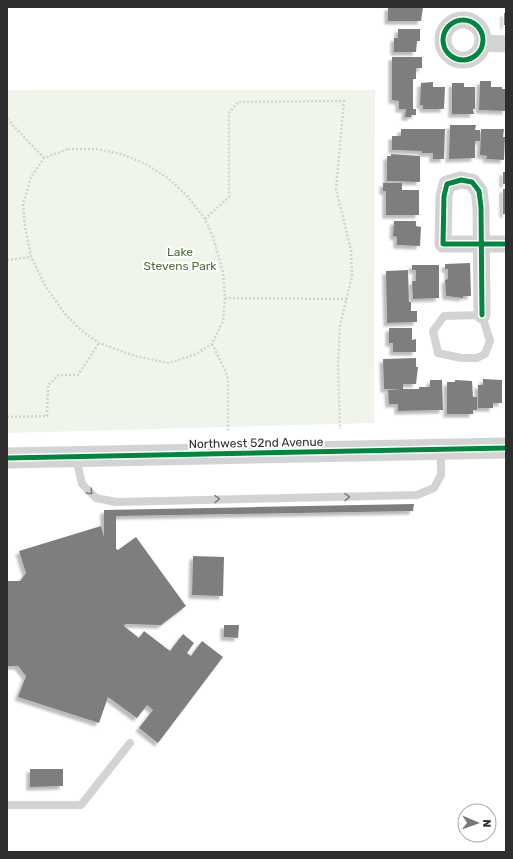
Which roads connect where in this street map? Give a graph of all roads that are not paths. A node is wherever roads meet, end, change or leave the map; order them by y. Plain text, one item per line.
1 (483, 43) dead end
2 (506, 44) edge
3 (481, 244) junction
4 (506, 244) edge
5 (482, 315) junction
6 (506, 448) edge
7 (441, 449) junction
8 (76, 457) junction
9 (7, 458) edge
10 (130, 743) dead end
11 (7, 805) edge

1 - 2 street
3 - 3 street
3 - 4 street
3 - 5 street
5 - 5 lane
6 - 7 street, Northwest 52nd Avenue
7 - 8 street, Northwest 52nd Avenue
8 -> 7 lane
8 - 9 street, Northwest 52nd Avenue
10 - 11 lane

